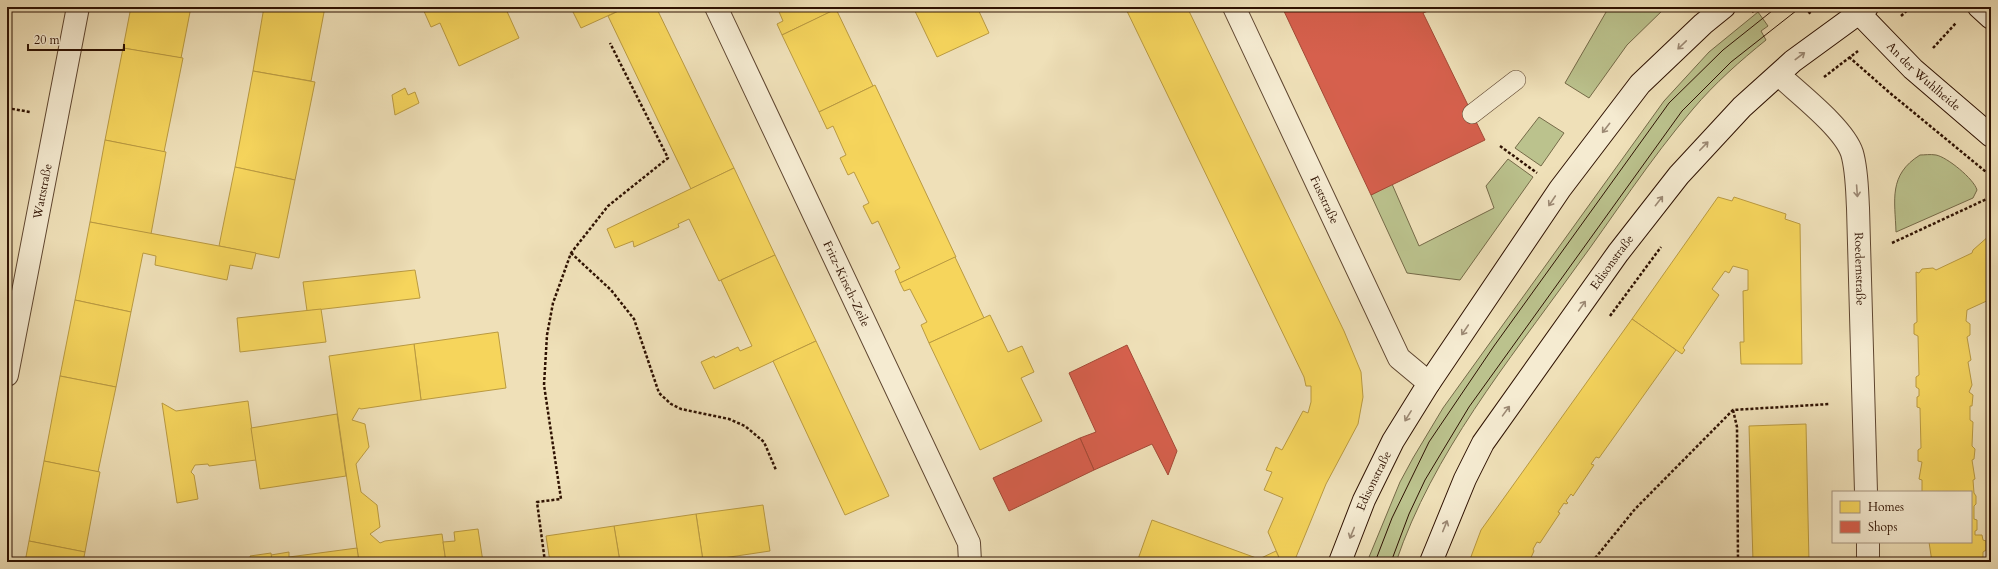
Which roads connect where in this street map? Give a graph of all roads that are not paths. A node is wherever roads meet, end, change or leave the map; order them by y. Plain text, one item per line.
1 (78, 7) edge
2 (716, 7) edge
3 (1234, 7) edge
4 (1724, 7) edge
5 (1979, 7) edge
6 (1860, 9) edge
7 (1991, 18) edge
8 (1779, 75) junction
9 (1516, 80) dead end
10 (1472, 114) dead end
11 (1991, 136) edge
12 (7, 375) edge
13 (1429, 383) junction
14 (1866, 491) edge
15 (1868, 543) edge
16 (970, 562) edge
17 (1340, 562) edge
18 (1431, 562) edge
19 (1868, 562) edge

1 - 12 street, Wattstraße
2 - 16 street, Fritz-Kirsch-Zeile
3 - 13 street, Fuststraße
4 -> 13 street, Edisonstraße
5 - 7 street
8 -> 6 street, Edisonstraße
6 - 11 street, An der Wuhlheide
8 -> 14 street, Roedernstraße
18 -> 8 street, Edisonstraße
9 - 10 lane
13 -> 17 street, Edisonstraße
15 - 19 street

